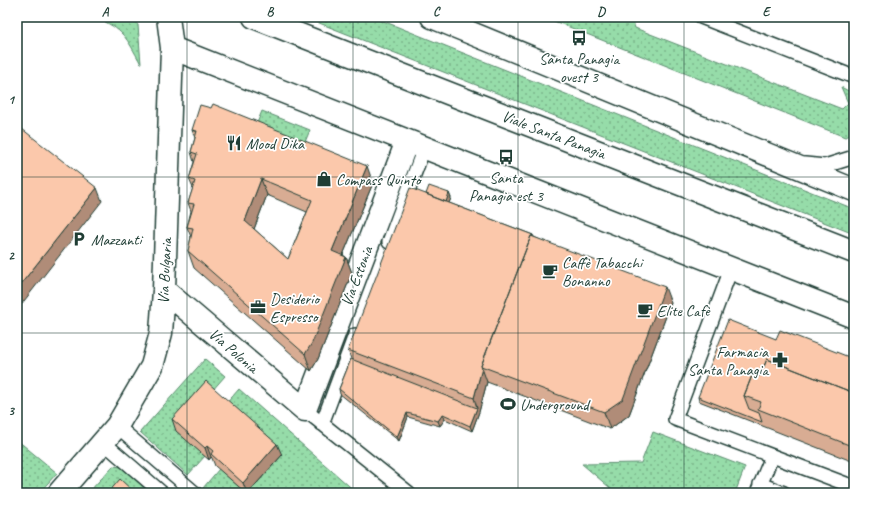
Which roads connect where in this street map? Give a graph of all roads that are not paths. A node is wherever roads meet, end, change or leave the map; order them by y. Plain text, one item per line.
1 (168, 17) edge
2 (254, 17) edge
3 (432, 17) edge
4 (701, 17) edge
5 (172, 48) junction
6 (854, 77) edge
7 (416, 145) junction
8 (854, 157) edge
9 (793, 163) junction
10 (854, 190) edge
11 (854, 252) edge
12 (384, 256) edge
13 (731, 269) junction
14 (164, 290) junction
15 (854, 317) edge
16 (360, 322) edge
17 (305, 410) junction
18 (322, 424) junction
19 (117, 426) junction
20 (103, 442) junction
21 (772, 456) junction
22 (854, 487) edge
23 (759, 489) edge
24 (59, 493) edge
25 (162, 493) edge
26 (195, 493) edge
27 (409, 493) edge
28 (784, 493) edge

1 - 5 street, Via Bulgaria
2 - 11 street, Viale Santa Panagia
3 - 9 street
4 - 6 lane
5 - 7 street
5 - 14 street, Via Bulgaria
7 - 12 lane
7 - 13 street
7 - 17 street, Via Estonia
8 - 9 lane
9 - 10 street
13 - 15 street
13 - 21 lane
14 - 17 street, Via Polonia
14 - 19 street, Via Bulgaria
16 - 18 lane
17 - 18 lane
18 - 27 lane
19 - 20 street, Via Bulgaria
19 - 26 lane
20 - 24 street, Via Bulgaria
20 - 25 lane
21 - 22 lane
21 - 23 lane
23 - 28 lane

